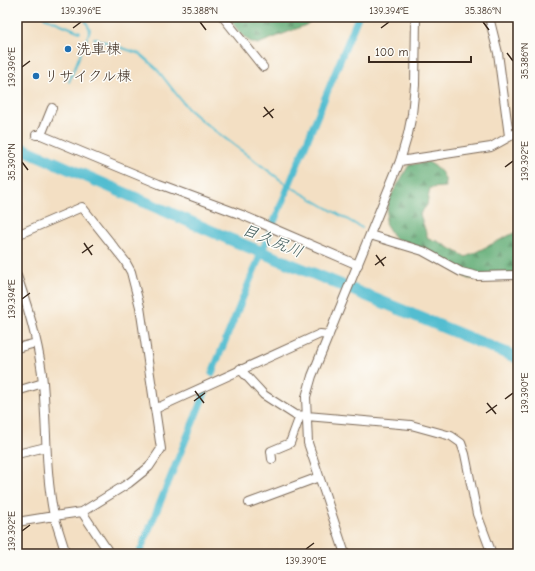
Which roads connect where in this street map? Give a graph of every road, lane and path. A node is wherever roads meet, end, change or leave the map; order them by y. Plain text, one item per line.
1 (223, 17) edge
2 (416, 17) edge
3 (489, 17) edge
4 (263, 67) dead end
5 (52, 108) dead end
6 (518, 132) edge
7 (509, 136) junction
8 (400, 161) junction
9 (370, 234) junction
10 (17, 235) edge
11 (357, 266) junction
12 (518, 275) edge
13 (17, 276) edge
14 (19, 291) edge
15 (329, 335) junction
16 (36, 342) junction
17 (17, 348) edge
18 (240, 369) junction
19 (43, 383) junction
20 (17, 391) edge
21 (154, 408) junction
22 (303, 417) junction
23 (46, 447) junction
24 (17, 454) edge
25 (272, 460) dead end
26 (319, 477) junction
27 (249, 503) dead end
28 (82, 512) junction
29 (54, 516) junction
30 (17, 522) edge
31 (66, 554) edge
32 (110, 554) edge
33 (345, 554) edge
34 (492, 554) edge

1 - 4 street
2 - 8 street
3 - 7 street
5 - 11 street
6 - 7 street
7 - 8 street
8 - 9 street
9 - 11 street
9 - 12 street
10 - 21 street
11 - 15 street
13 - 14 street
14 - 16 street
15 - 18 street
15 - 22 street
16 - 17 street
16 - 19 street
18 - 21 street
18 - 22 street
19 - 20 street
19 - 23 street
21 - 28 street
22 - 25 street
22 - 26 street
22 - 34 street
23 - 24 street
23 - 29 street
26 - 27 street
26 - 33 street
28 - 29 street
28 - 32 street
29 - 30 street
29 - 31 street

